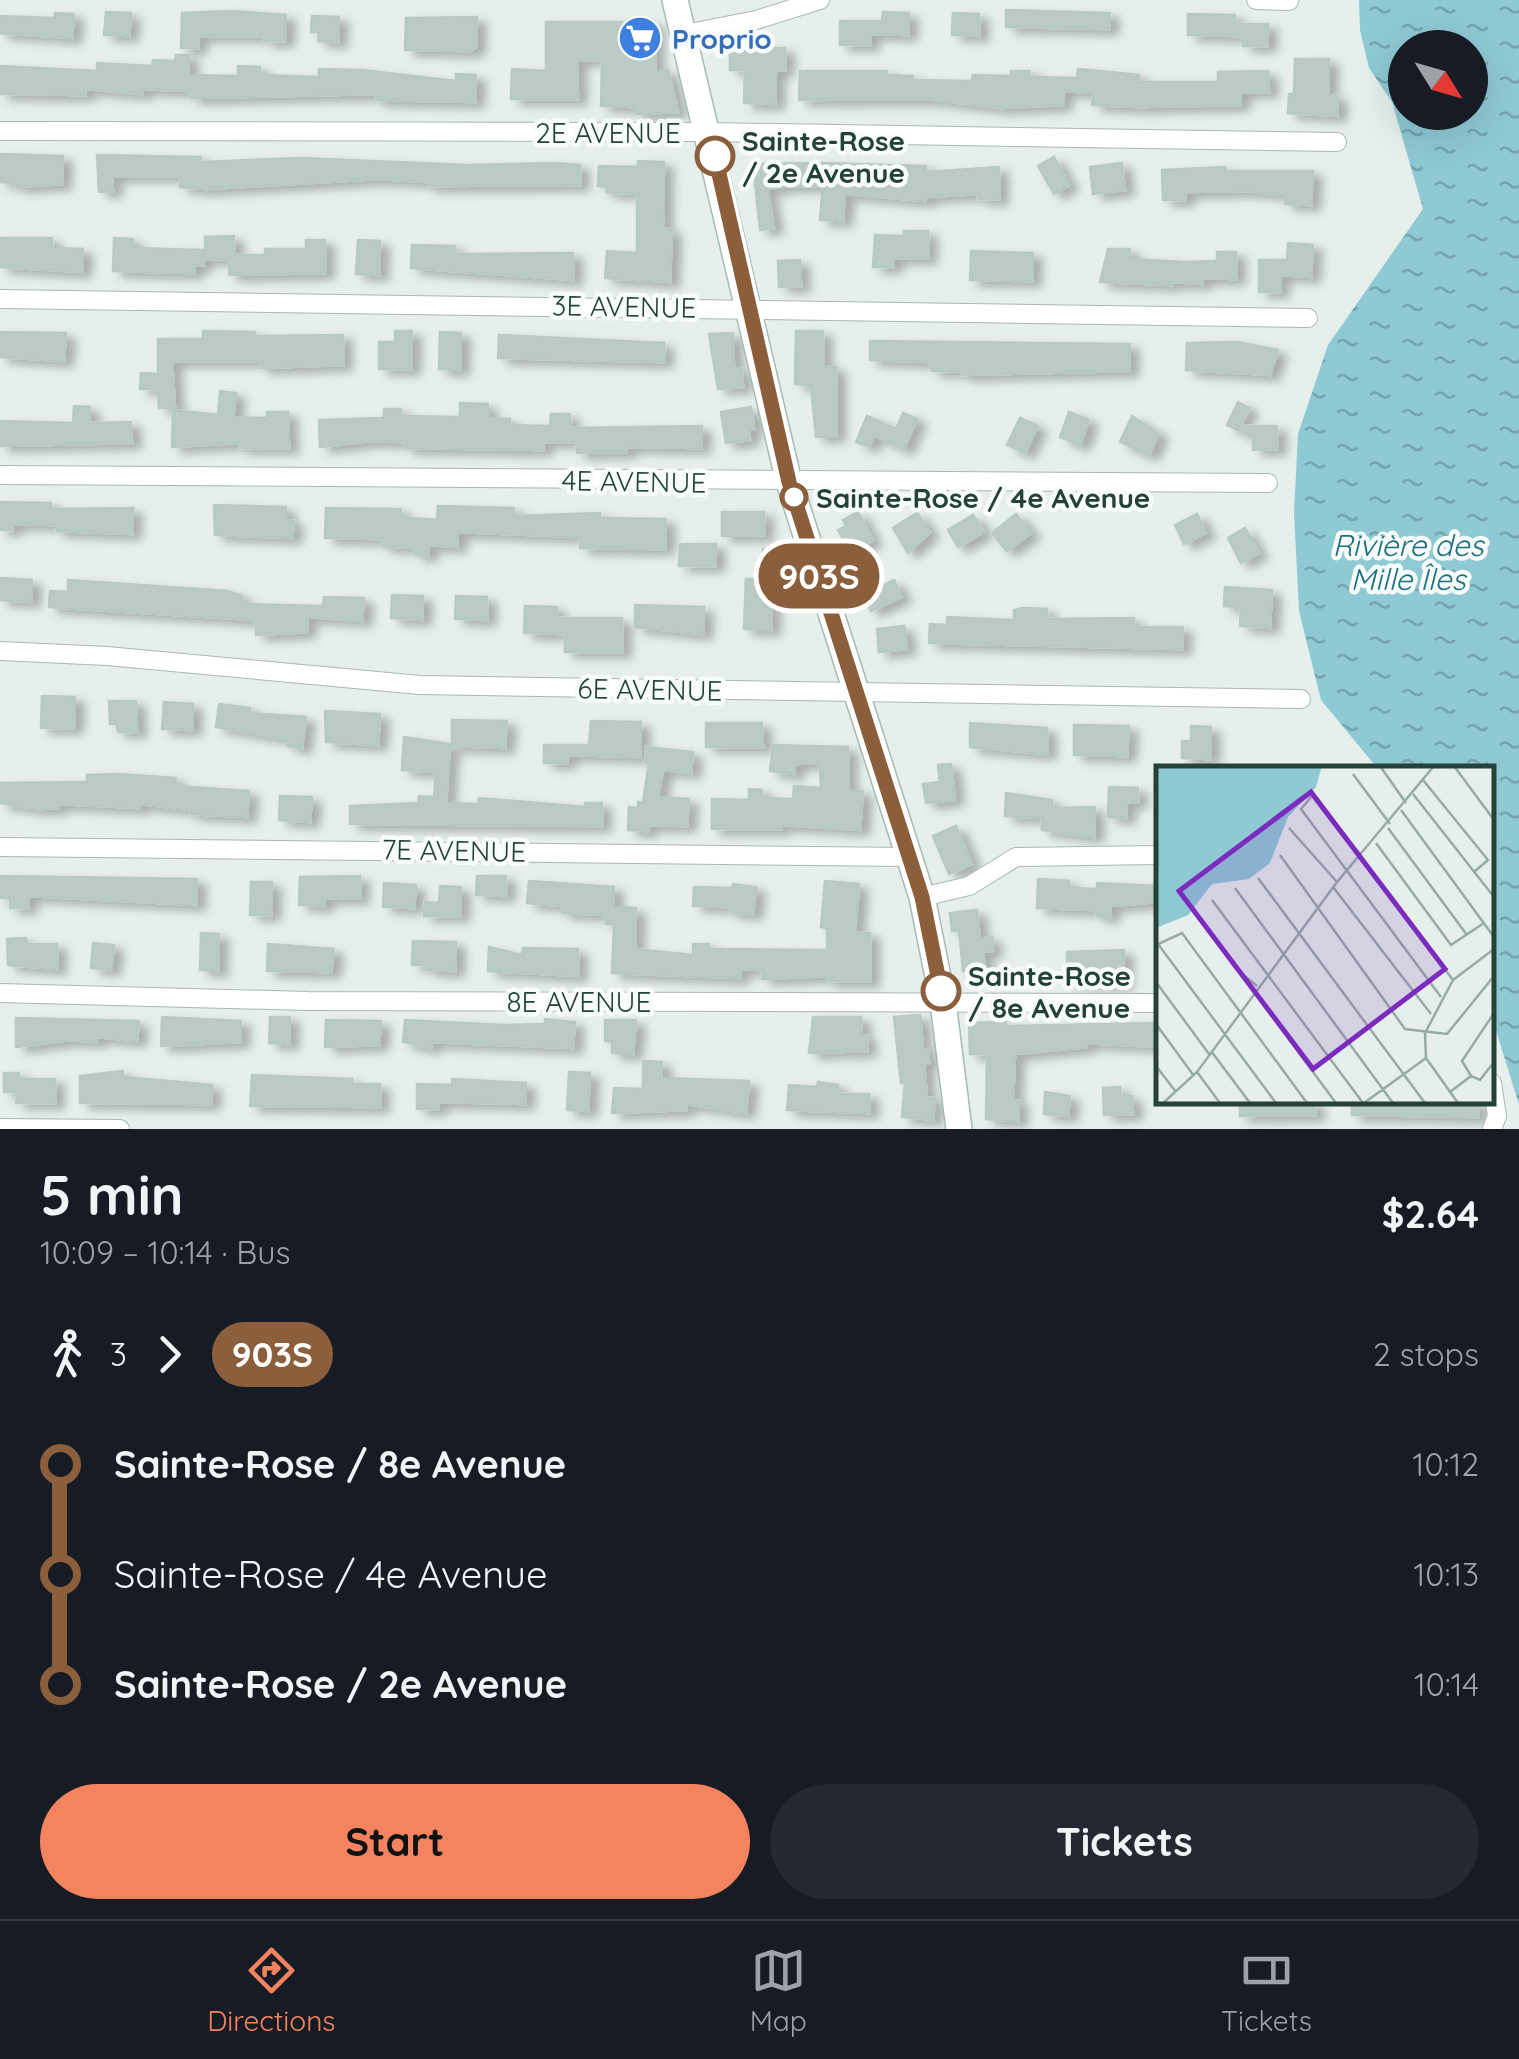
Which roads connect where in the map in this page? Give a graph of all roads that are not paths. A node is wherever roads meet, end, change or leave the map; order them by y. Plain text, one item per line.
1 (675, 0) edge
2 (820, 0) edge
3 (1256, 0) edge
4 (1289, 1) edge
5 (685, 34) junction
6 (0, 131) edge
7 (709, 132) junction
8 (1337, 142) dead end
9 (0, 299) edge
10 (750, 308) junction
11 (1308, 318) dead end
12 (0, 476) edge
13 (789, 482) junction
14 (1268, 482) dead end
15 (0, 651) edge
16 (857, 692) junction
17 (1300, 699) dead end
18 (0, 847) edge
19 (1156, 855) edge
20 (909, 857) junction
21 (922, 897) junction
22 (0, 994) edge
23 (943, 1002) junction
24 (1156, 1003) edge
25 (1494, 1100) edge
26 (0, 1128) edge
27 (120, 1129) edge
28 (959, 1129) edge
29 (1492, 1129) edge

1 - 5 street
2 - 5 street
3 - 4 street
5 - 7 street
6 - 7 street, 2E AVENUE
7 - 8 street, 2E AVENUE
7 - 10 street
9 - 10 street, 3E AVENUE
10 - 11 street, 3E AVENUE
10 - 13 street
12 - 13 street, 4E AVENUE
13 - 14 street, 4E AVENUE
13 - 16 street
15 - 16 street, 6E AVENUE
16 - 17 street, 6E AVENUE
16 - 20 street
18 - 20 street, 7E AVENUE
19 - 21 street
20 - 21 street
21 - 23 street
22 - 23 street, 8E AVENUE
23 - 24 street, 8E AVENUE
23 - 28 street
25 - 29 street
26 - 27 street

